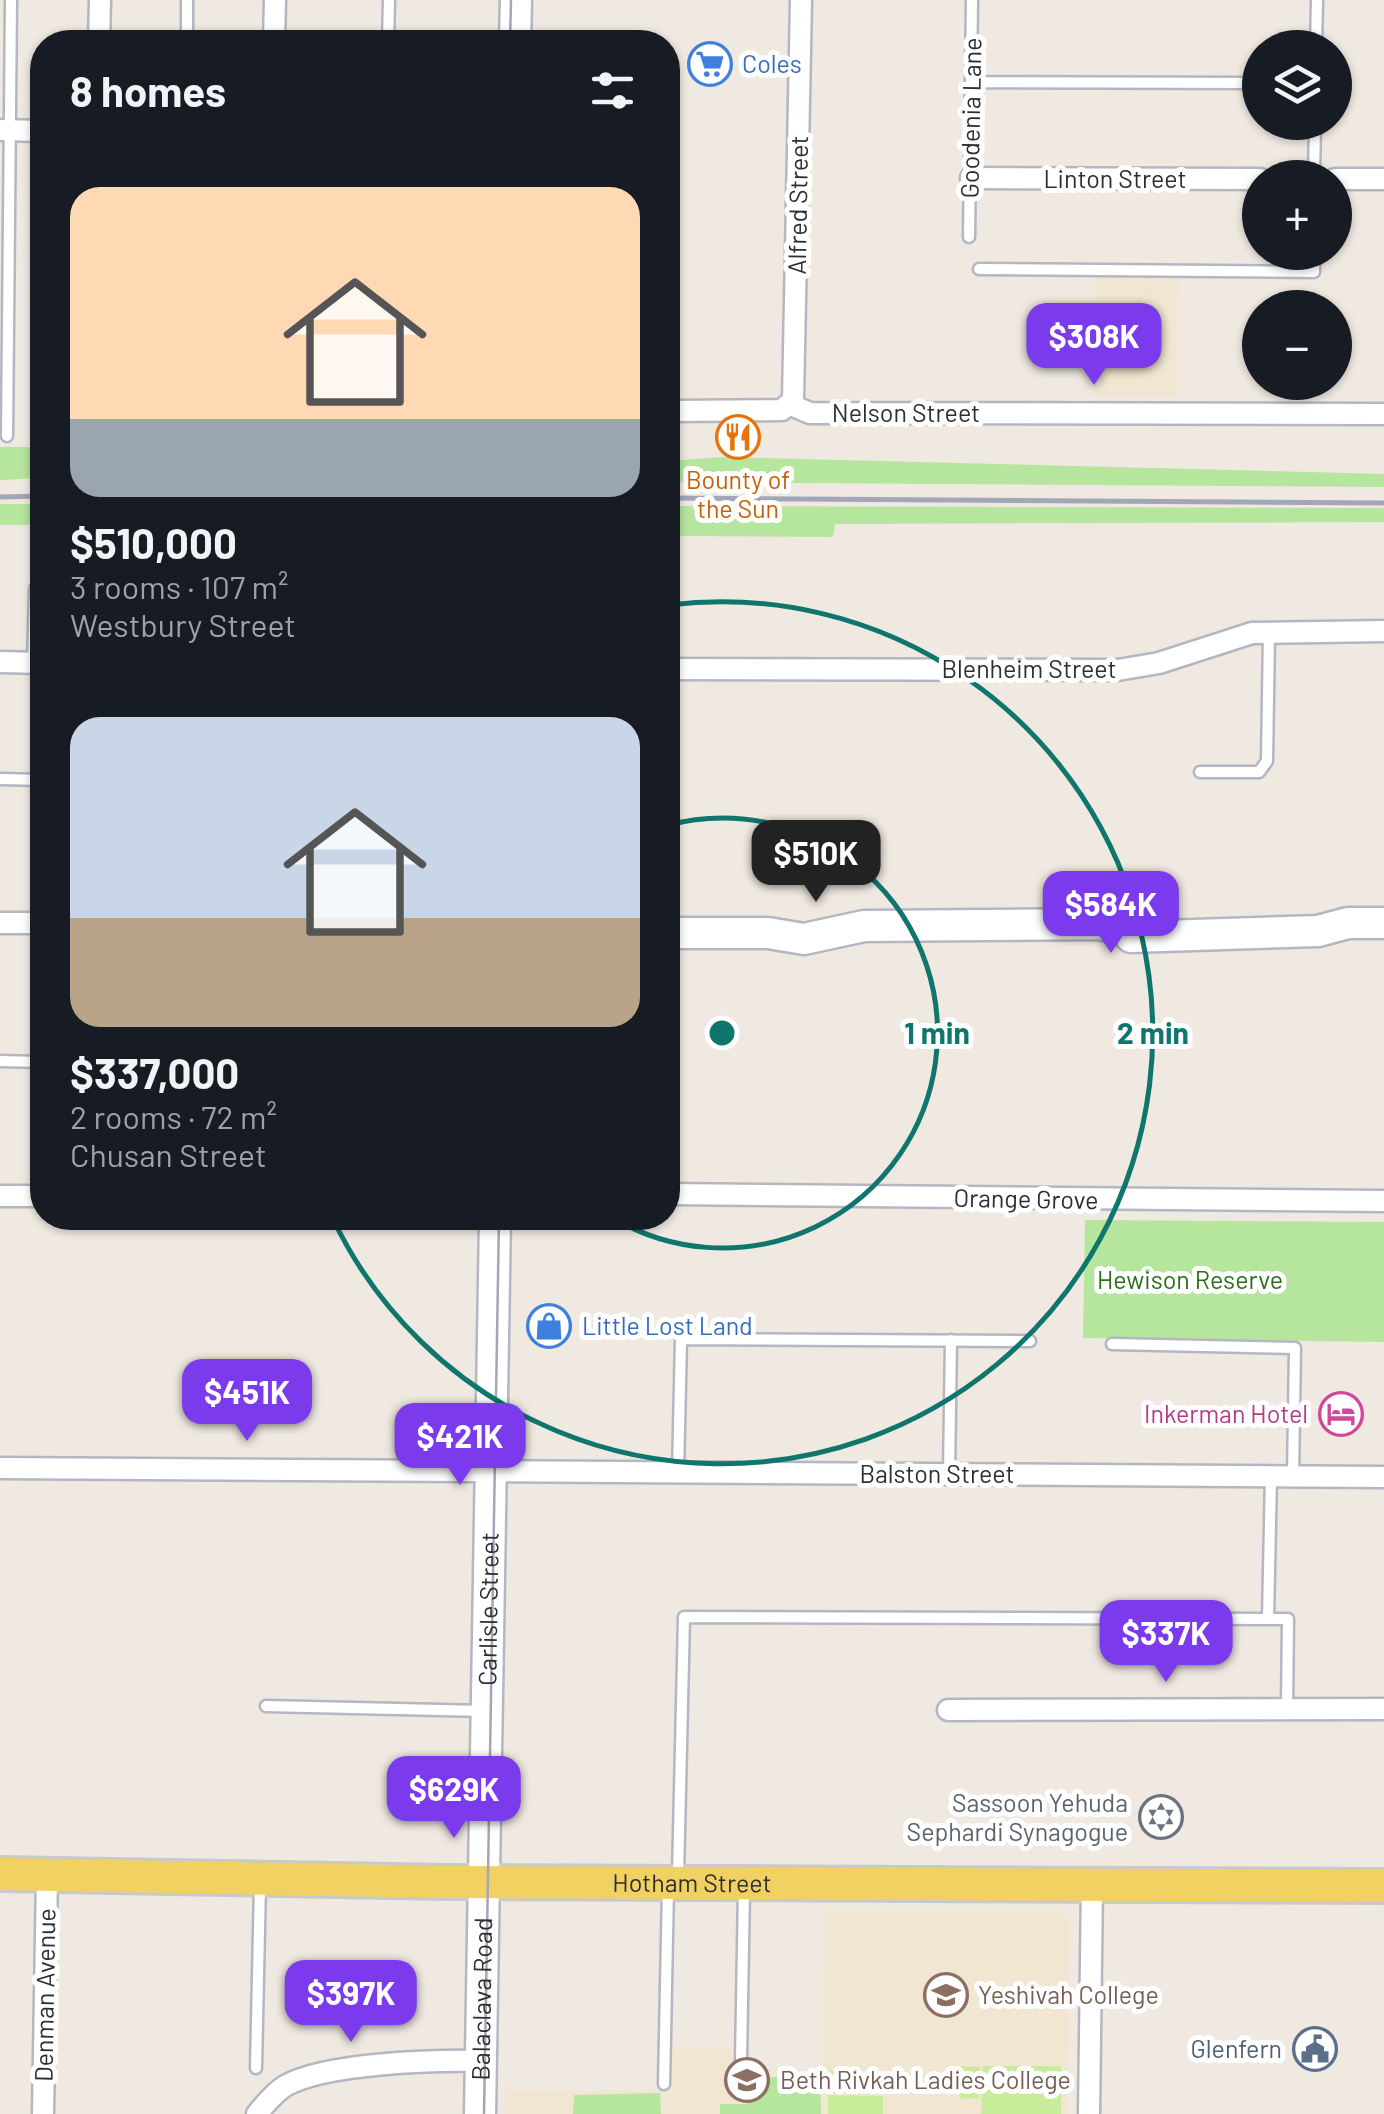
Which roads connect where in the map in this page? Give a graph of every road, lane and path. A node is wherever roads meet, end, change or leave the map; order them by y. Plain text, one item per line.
1 (10, 0) edge
2 (100, 0) edge
3 (187, 0) edge
4 (275, 0) edge
5 (389, 0) edge
6 (516, 0) edge
7 (802, 0) edge
8 (972, 0) edge
9 (1316, 0) edge
10 (99, 30) edge
11 (187, 30) edge
12 (274, 30) edge
13 (388, 30) edge
14 (515, 30) edge
15 (1316, 30) edge
16 (972, 82) junction
17 (1242, 83) edge
18 (4, 130) edge
19 (30, 131) edge
20 (971, 178) junction
21 (1242, 179) edge
22 (1352, 179) edge
23 (1384, 179) edge
24 (970, 237) dead end
25 (978, 269) dead end
26 (1314, 270) edge
27 (789, 407) junction
28 (680, 411) edge
29 (1384, 414) edge
30 (6, 436) dead end
31 (1384, 631) edge
32 (1269, 632) junction
33 (0, 662) edge
34 (30, 663) edge
35 (680, 668) edge
36 (1200, 772) dead end
37 (0, 779) edge
38 (30, 780) edge
39 (0, 923) edge
40 (30, 923) edge
41 (1384, 923) edge
42 (1318, 931) junction
43 (680, 933) edge
44 (1384, 942) edge
45 (0, 1061) edge
46 (30, 1062) edge
47 (680, 1194) edge
48 (0, 1196) edge
49 (30, 1196) edge
50 (1384, 1201) edge
51 (495, 1230) edge
52 (952, 1340) junction
53 (1030, 1340) dead end
54 (1112, 1344) dead end
55 (0, 1468) edge
56 (490, 1472) junction
57 (949, 1473) junction
58 (678, 1474) junction
59 (1271, 1476) junction
60 (1293, 1476) junction
61 (1384, 1477) edge
62 (1268, 1619) junction
63 (266, 1706) dead end
64 (1384, 1709) edge
65 (948, 1710) dead end
66 (1287, 1710) junction
67 (486, 1711) junction
68 (0, 1874) edge
69 (47, 1875) junction
70 (260, 1878) junction
71 (484, 1882) junction
72 (673, 1882) junction
73 (744, 1883) junction
74 (1092, 1885) junction
75 (1384, 1886) edge
76 (741, 2060) dead end
77 (480, 2061) junction
78 (256, 2068) dead end
79 (664, 2084) dead end
80 (43, 2114) edge
81 (257, 2114) edge
82 (480, 2114) edge
83 (1089, 2114) edge

1 - 18 lane
2 - 10 street
3 - 11 lane
4 - 12 street
5 - 13 lane
6 - 14 main road
7 - 27 street, Alfred Street
8 - 16 lane, Goodenia Lane
9 - 15 lane
16 - 17 lane
16 - 20 lane, Goodenia Lane
18 - 19 street
18 - 30 lane
20 - 21 street, Linton Street
20 - 24 lane, Goodenia Lane
22 - 23 street
25 - 26 lane
27 - 28 street, Nelson Street
27 - 29 street, Nelson Street
31 - 32 street, Blenheim Street
32 - 35 street, Blenheim Street
32 - 36 lane
33 - 34 street
37 - 38 lane
39 - 40 street
41 - 42 main road
42 - 43 main road
42 - 44 main road
45 - 46 lane
47 - 50 street, Orange Grove
48 - 49 street
51 - 56 main road, Carlisle Street
52 - 53 lane
52 - 57 lane
52 - 58 lane
54 - 60 lane
55 - 56 street, Balston Street
56 - 58 street, Balston Street
56 - 67 main road, Carlisle Street
57 - 58 street, Balston Street
57 - 59 street, Balston Street
59 - 60 street, Balston Street
59 - 62 lane
60 - 61 street, Balston Street
62 - 66 lane
62 - 72 lane
63 - 67 lane
64 - 66 street
65 - 66 street
67 - 71 main road, Carlisle Street
68 - 69 main road, Hotham Street
69 - 70 main road, Hotham Street
69 - 80 street, Denman Avenue
70 - 71 main road, Hotham Street
70 - 78 lane
71 - 72 main road, Hotham Street
71 - 77 main road, Balaclava Road
72 - 73 main road, Hotham Street
72 - 79 lane
73 - 74 main road, Hotham Street
73 - 76 lane
74 - 75 main road, Hotham Street
74 - 83 street
77 - 81 street
77 - 82 main road, Balaclava Road

